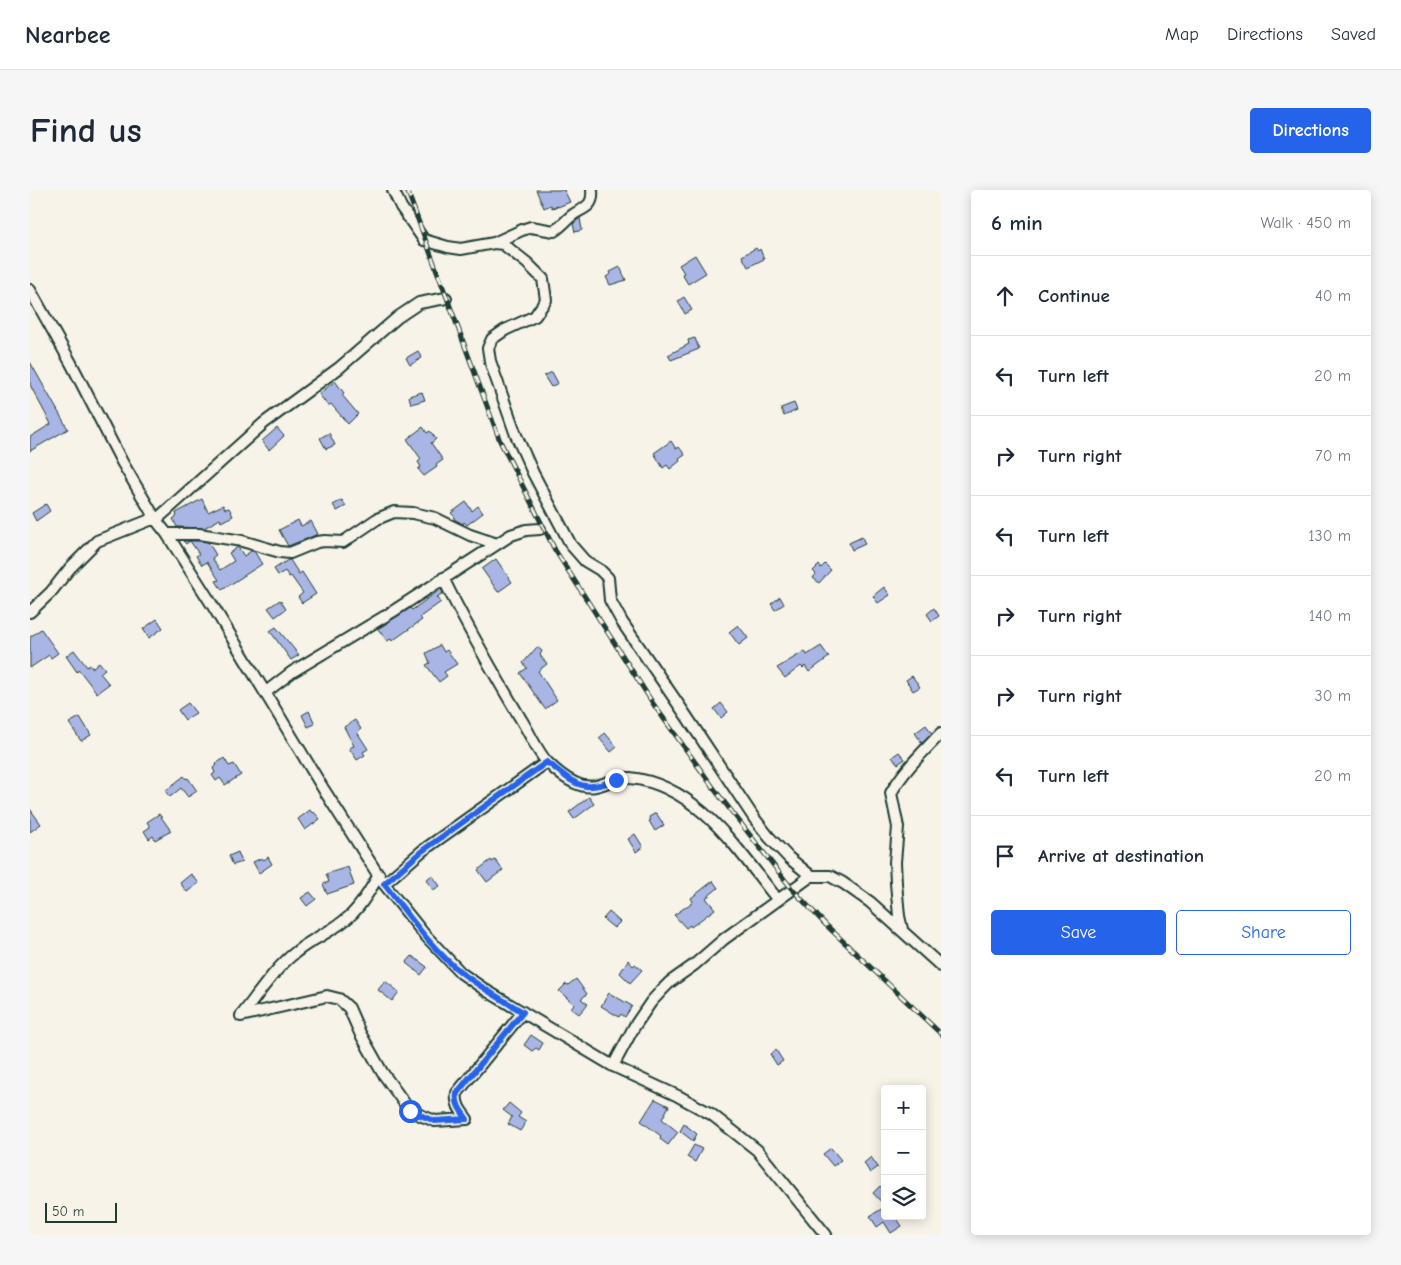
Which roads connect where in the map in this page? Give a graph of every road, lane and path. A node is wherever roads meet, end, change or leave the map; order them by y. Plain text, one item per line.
1 (393, 190) edge
2 (592, 190) edge
3 (494, 243) junction
4 (30, 290) edge
5 (446, 298) dead end
6 (156, 520) junction
7 (540, 529) dead end
8 (167, 534) junction
9 (497, 544) junction
10 (443, 578) junction
11 (30, 612) edge
12 (266, 692) junction
13 (941, 733) edge
14 (547, 762) junction
15 (811, 876) junction
16 (382, 879) junction
17 (778, 900) junction
18 (903, 930) junction
19 (941, 966) edge
20 (523, 1012) junction
21 (613, 1066) junction
22 (826, 1235) edge

1 - 3 street
2 - 3 street
3 - 15 street
4 - 6 street
5 - 6 street
6 - 8 street
6 - 11 street
7 - 9 street
8 - 9 street
8 - 12 street
9 - 10 street
10 - 12 street
10 - 14 street
12 - 16 street
13 - 18 street
14 - 16 street
14 - 17 street
15 - 17 street
15 - 18 street
16 - 20 street
16 - 20 street
17 - 21 street
18 - 19 street
20 - 21 street
21 - 22 street

